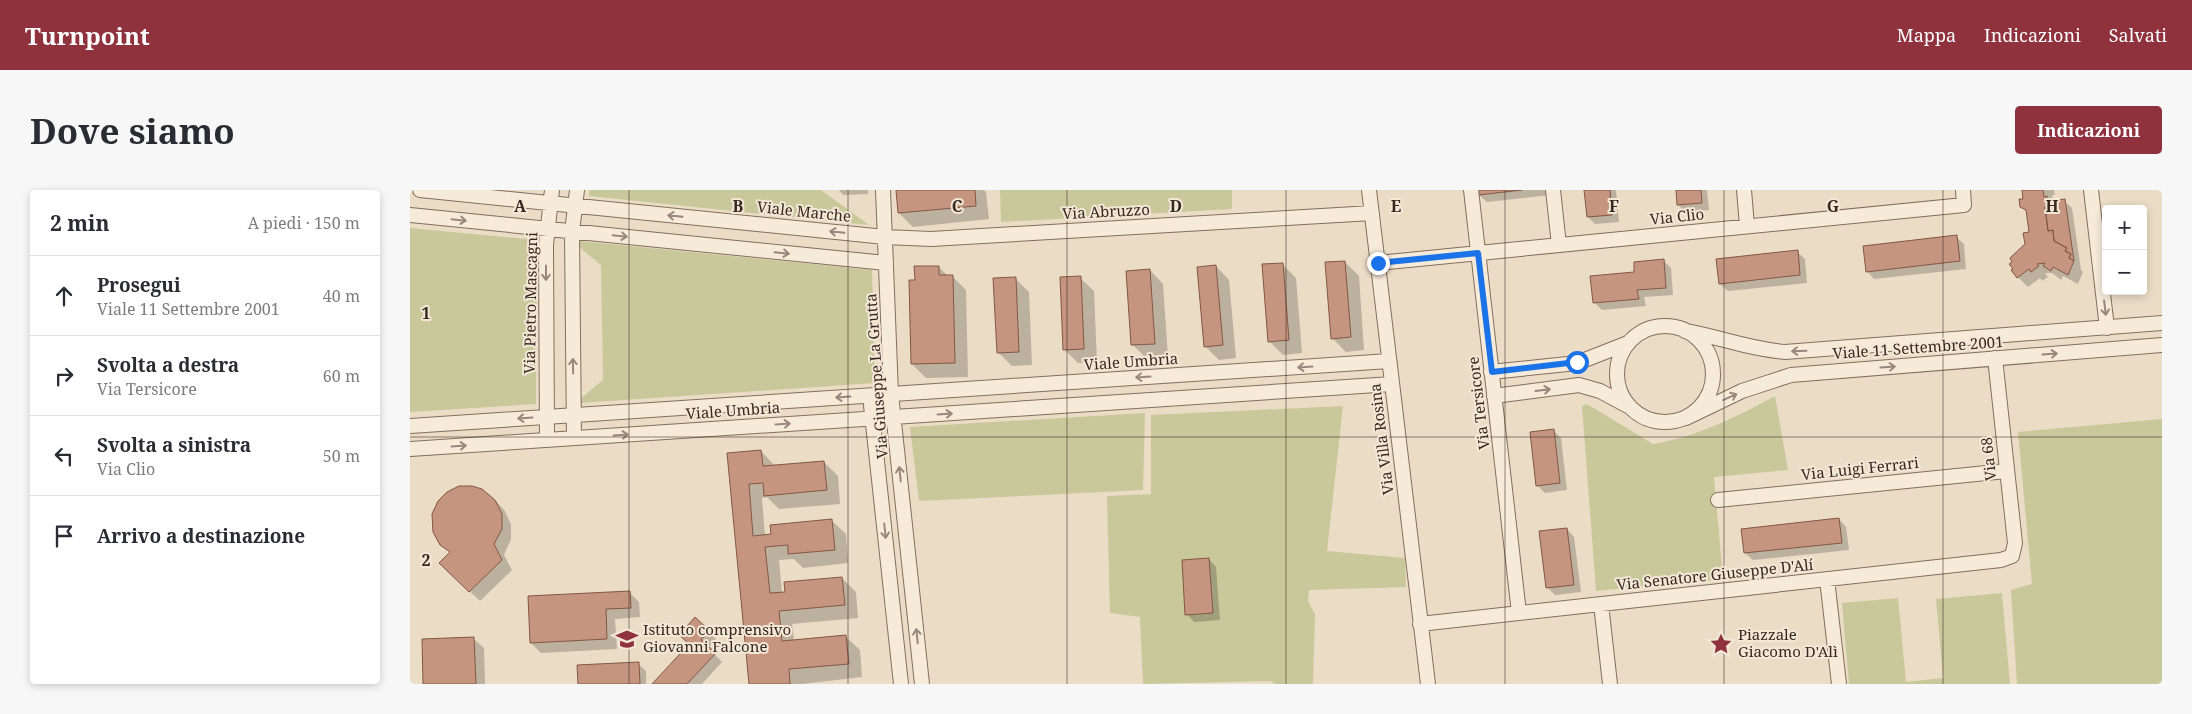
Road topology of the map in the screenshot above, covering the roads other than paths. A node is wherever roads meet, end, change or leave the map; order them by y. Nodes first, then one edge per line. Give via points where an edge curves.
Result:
1 (420, 190) edge
2 (577, 190) edge
3 (883, 190) edge
4 (1369, 190) edge
5 (1471, 190) edge
6 (1553, 190) edge
7 (1744, 190) edge
8 (1963, 190) edge
9 (2091, 190) edge
10 (552, 197) edge
11 (575, 206) junction
12 (1372, 213) junction
13 (410, 215) edge
14 (1747, 226) junction
15 (548, 229) junction
16 (572, 232) junction
17 (885, 243) junction
18 (1559, 245) junction
19 (1478, 253) junction
20 (847, 260) junction
21 (886, 263) junction
22 (1378, 263) junction
23 (2162, 323) edge
24 (2107, 328) junction
25 (1685, 331) junction
26 (1628, 343) junction
27 (2162, 346) edge
28 (1995, 358) junction
29 (1389, 361) junction
30 (1338, 364) junction
31 (1492, 372) junction
32 (1206, 373) junction
33 (1057, 383) junction
34 (1392, 384) junction
35 (1340, 387) junction
36 (891, 394) junction
37 (870, 396) junction
38 (1208, 396) junction
39 (1494, 396) junction
40 (1059, 406) junction
41 (1629, 406) junction
42 (574, 415) junction
43 (547, 417) junction
44 (894, 417) junction
45 (873, 418) junction
46 (1686, 418) junction
47 (410, 426) edge
48 (574, 438) junction
49 (547, 440) junction
50 (410, 449) edge
51 (2006, 471) junction
52 (1718, 500) dead end
53 (2012, 556) joint
54 (909, 560) junction
55 (888, 562) junction
56 (1827, 579) junction
57 (1601, 604) junction
58 (1519, 613) junction
59 (1420, 624) junction
60 (901, 684) edge
61 (922, 684) edge
62 (1428, 684) edge
63 (1610, 684) edge
64 (1839, 684) edge

1 - 10 street, Viale Marche
2 - 11 street
3 - 17 street, Via Giuseppe La Grutta
4 - 12 street, Via Villa Rosina
5 - 19 street, Via Tersicore
6 - 18 street
7 - 14 street
8 - 14 street, Via Clio via 1964,205
9 -> 24 street
10 - 11 street, Viale Marche
10 - 15 street, Via Pietro Mascagni
11 - 16 street
17 -> 11 street, Viale Marche
12 - 17 street, Via Abruzzo
12 - 22 street, Via Villa Rosina
13 -> 15 street
14 - 18 street, Via Clio
15 - 16 street
15 -> 43 street, Via Pietro Mascagni
16 -> 20 street
42 -> 16 street
17 - 20 street via 864,257
17 - 21 street, Via Giuseppe La Grutta
18 - 19 street, Via Clio
19 - 22 street, Via Clio
19 - 31 street, Via Tersicore
20 - 21 street
21 - 36 street, Via Giuseppe La Grutta
22 - 29 street, Via Villa Rosina
23 - 24 street, Viale 11 Settembre 2001
24 -> 25 street, Viale 11 Settembre 2001 via 1785,352 1732,344
25 - 26 street via 1654,327
25 - 46 street via 1698,339 1712,366 1712,382 1707,396
26 - 31 street via 1577,362
26 - 41 street via 1619,358 1616,375 1620,392
28 -> 27 street, Viale 11 Settembre 2001
46 -> 28 street, Viale 11 Settembre 2001 via 1742,392 1791,375
28 - 51 street, Via 68
29 - 30 street, Viale Umbria
29 - 34 street, Via Villa Rosina
30 -> 32 street, Viale Umbria
30 - 35 street
31 - 39 street, Via Tersicore
32 -> 33 street, Viale Umbria
32 - 38 street
33 - 36 street, Viale Umbria
33 - 40 street
34 - 35 street, Viale Umbria
34 - 59 street, Via Villa Rosina
35 - 38 street, Viale Umbria
36 - 37 street, Viale Umbria
36 - 44 street, Via Giuseppe La Grutta
37 -> 42 street, Viale Umbria
37 - 45 street, Via Giuseppe La Grutta
38 - 40 street, Viale Umbria
39 -> 41 street via 1579,385 1600,391
39 - 58 street, Via Tersicore
44 -> 40 street, Viale Umbria
41 - 46 street via 1641,416 1655,421 1671,422
42 - 43 street, Viale Umbria
42 - 48 street
43 -> 47 street, Viale Umbria
43 - 49 street, Via Pietro Mascagni
44 - 45 street, Viale Umbria
54 -> 44 street, Via Giuseppe La Grutta
48 -> 45 street, Viale Umbria
45 -> 55 street, Via Giuseppe La Grutta
48 - 49 street, Viale Umbria
50 -> 49 street, Viale Umbria
51 - 52 street, Via Luigi Ferrari
51 - 53 street, Via 68 via 2015,542
53 - 56 street, Via Senatore Giuseppe D'Alí via 2001,560
54 - 55 street
61 -> 54 street, Via Giuseppe La Grutta
55 - 60 street, Via Giuseppe La Grutta
56 - 57 street, Via Senatore Giuseppe D'Alí
56 - 64 street
57 - 58 street, Via Senatore Giuseppe D'Alí
57 - 63 street
58 - 59 street, Via Senatore Giuseppe D'Alí
59 - 62 street, Via Villa Rosina

